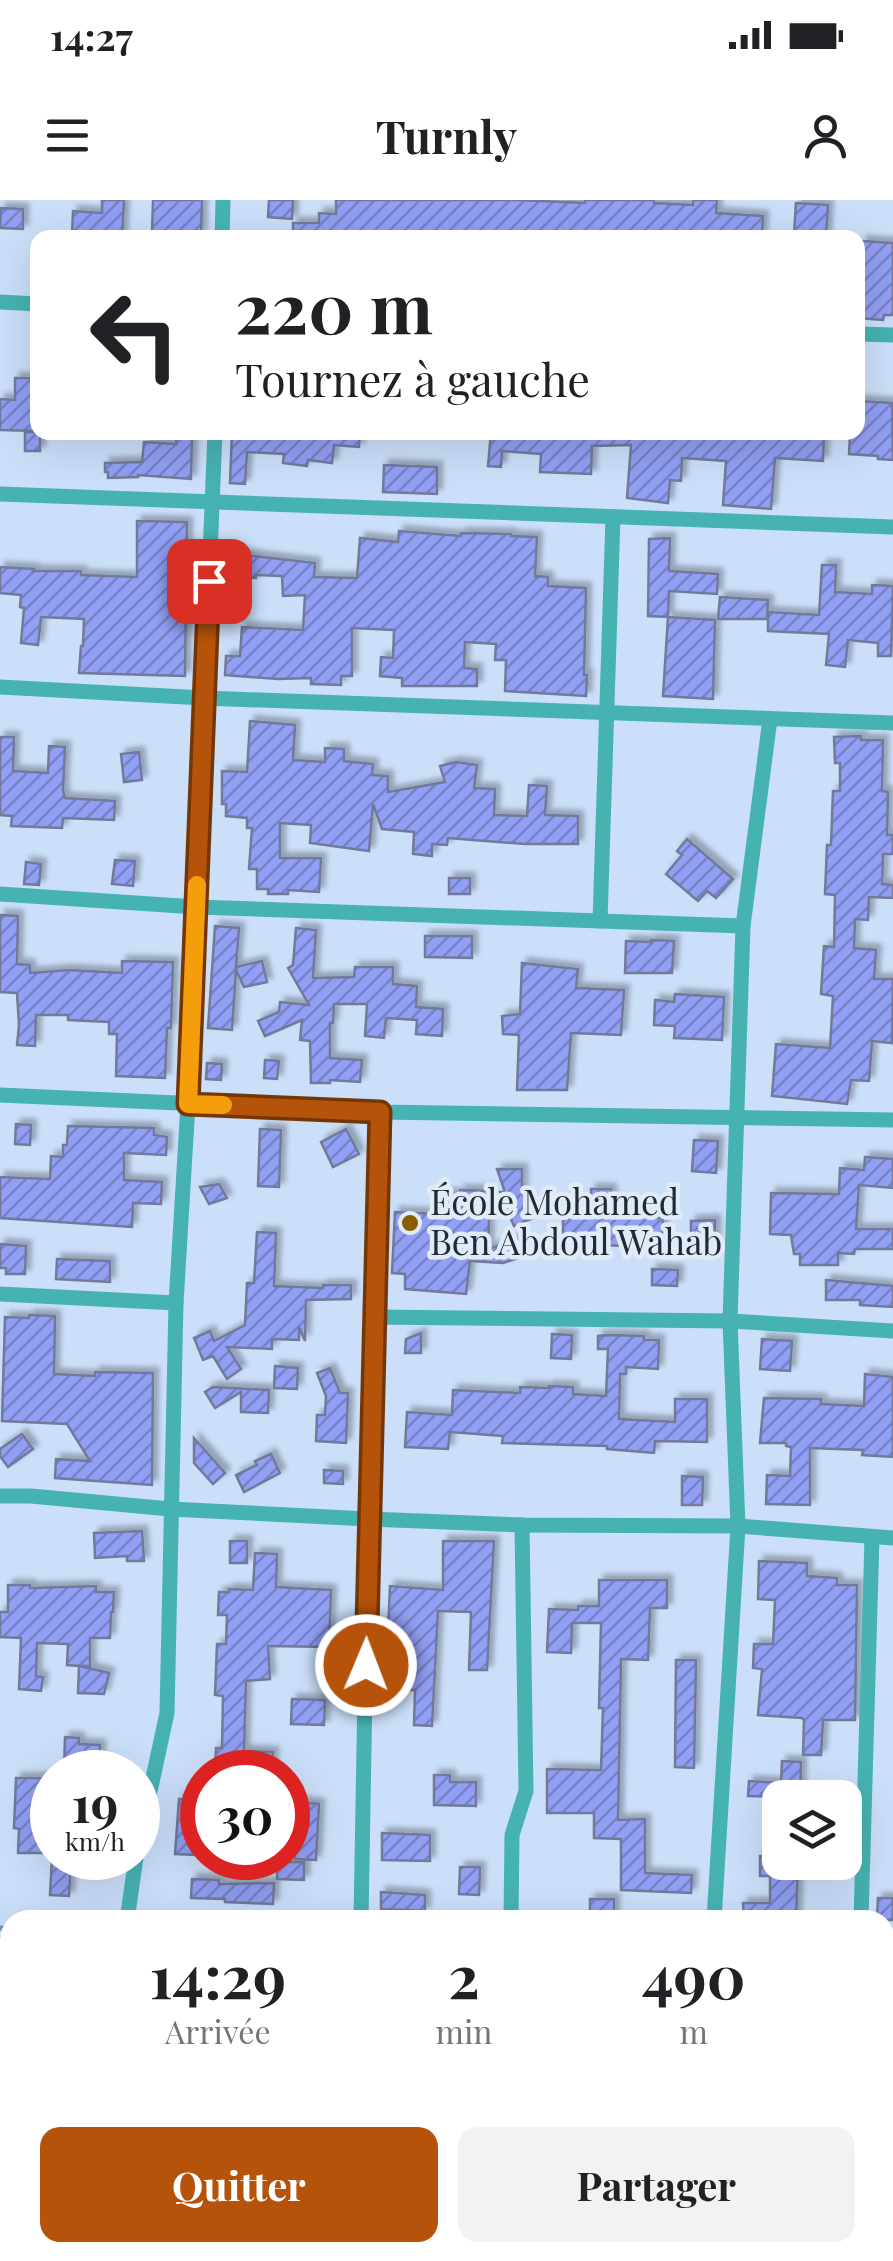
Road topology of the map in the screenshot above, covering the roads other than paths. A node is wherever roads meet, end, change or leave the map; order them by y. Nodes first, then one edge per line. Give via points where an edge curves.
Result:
1 (223, 200) edge
2 (222, 230) edge
3 (0, 302) edge
4 (30, 304) edge
5 (865, 334) edge
6 (893, 335) edge
7 (215, 440) edge
8 (0, 494) edge
9 (212, 503) junction
10 (612, 518) junction
11 (893, 527) edge
12 (0, 687) edge
13 (204, 698) junction
14 (607, 712) junction
15 (770, 719) junction
16 (893, 723) edge
17 (0, 894) edge
18 (196, 907) junction
19 (600, 921) junction
20 (743, 926) junction
21 (0, 1096) edge
22 (188, 1104) junction
23 (380, 1112) junction
24 (735, 1119) junction
25 (893, 1120) edge
26 (0, 1294) edge
27 (176, 1303) junction
28 (374, 1317) junction
29 (730, 1322) junction
30 (893, 1331) edge
31 (0, 1496) edge
32 (170, 1508) junction
33 (368, 1519) junction
34 (522, 1524) junction
35 (738, 1526) junction
36 (872, 1538) junction
37 (893, 1538) edge
38 (159, 1750) edge
39 (132, 1880) edge
40 (128, 1910) edge
41 (361, 1910) edge
42 (511, 1910) edge
43 (715, 1910) edge
44 (861, 1910) edge

1 - 2 street
3 - 4 street
5 - 6 street
7 - 9 street
8 - 9 street
9 - 10 street
9 - 13 street
10 - 11 street
10 - 14 street
12 - 13 street
13 - 14 street
13 - 18 street
14 - 15 street
14 - 19 street
15 - 16 street
15 - 20 street
17 - 18 street
18 - 19 street
18 - 22 street
19 - 20 street
20 - 24 street
21 - 22 street
22 - 23 street
22 - 27 street
23 - 24 street
23 - 28 street
24 - 25 street
24 - 29 street
26 - 27 street
27 - 32 street
28 - 29 street
28 - 33 street
29 - 30 street
29 - 35 street
31 - 32 street
32 - 33 street
32 - 38 street via 167,1713
33 - 34 street
33 - 41 street
34 - 35 street
34 - 42 street via 526,1790 512,1834
35 - 36 street
35 - 43 street
36 - 37 street
36 - 44 street
39 - 40 street

